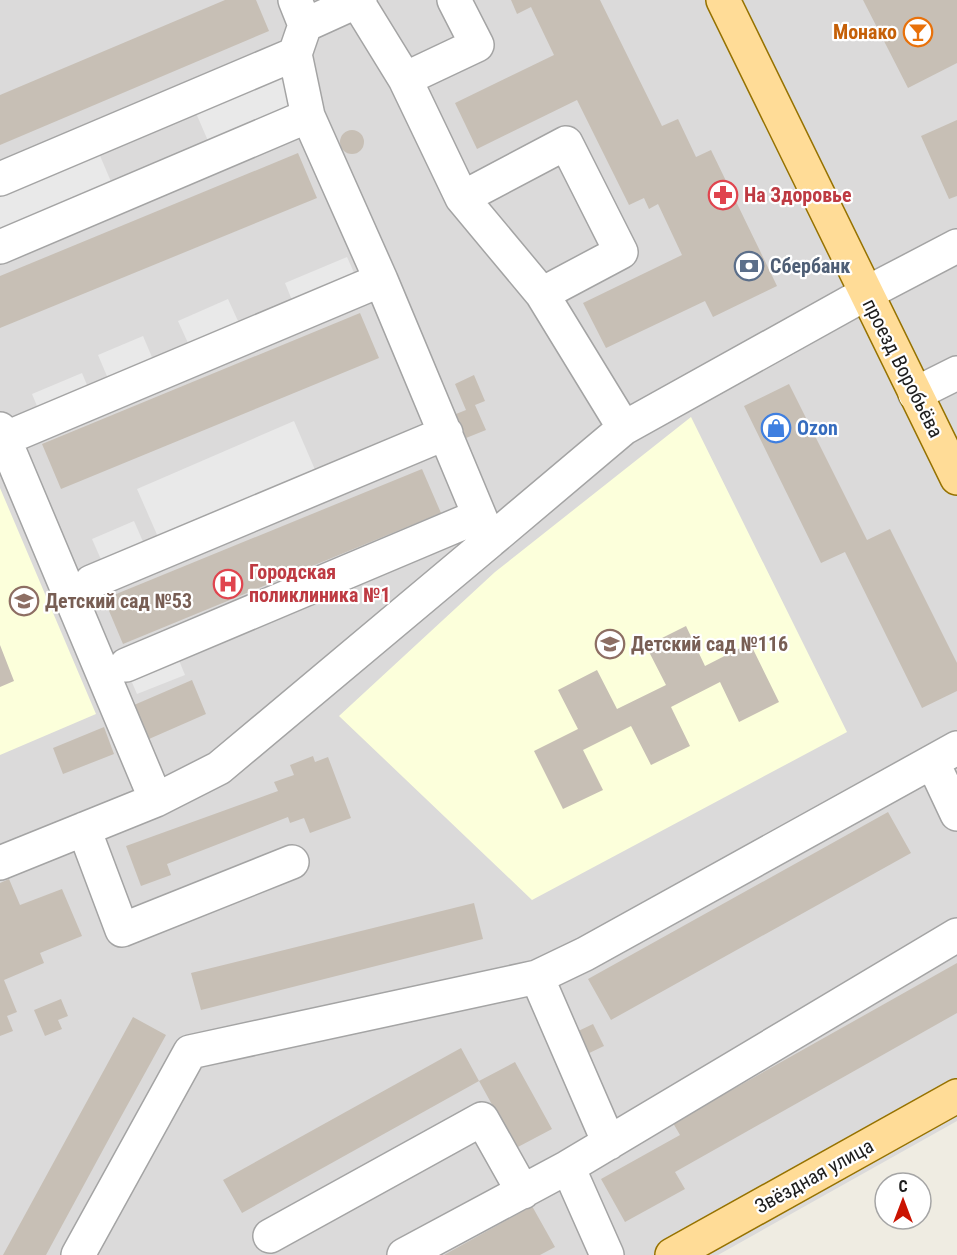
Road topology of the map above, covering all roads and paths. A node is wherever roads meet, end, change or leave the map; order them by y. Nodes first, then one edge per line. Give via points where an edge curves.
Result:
1 (454, 0) edge
2 (723, 0) edge
3 (358, 1) edge
4 (298, 26) edge
5 (405, 79) junction
6 (308, 116) junction
7 (0, 179) edge
8 (462, 198) junction
9 (957, 246) edge
10 (0, 247) edge
11 (381, 280) junction
12 (542, 294) junction
13 (865, 294) junction
14 (957, 373) edge
15 (915, 394) junction
16 (624, 428) junction
17 (446, 432) junction
18 (2, 434) edge
19 (957, 478) edge
20 (485, 528) junction
21 (91, 582) dead end
22 (126, 665) dead end
23 (945, 755) edge
24 (156, 800) junction
25 (957, 813) edge
26 (84, 829) junction
27 (292, 862) dead end
28 (0, 863) edge
29 (957, 934) edge
30 (537, 977) junction
31 (957, 1096) edge
32 (609, 1143) junction
33 (568, 1167) junction
34 (523, 1192) junction
35 (270, 1236) dead end
36 (78, 1255) edge
37 (404, 1255) edge
38 (607, 1255) edge
39 (672, 1255) edge

1 - 5 street via 477,45
2 - 13 main road, проезд Воробьёва
3 - 4 street
3 - 5 street
4 - 6 street
4 - 7 street
5 - 8 street
6 - 10 street
6 - 11 street
8 - 12 street
8 - 12 street via 566,143 621,252
9 - 13 street
11 - 17 street
11 - 18 street
12 - 16 street
13 - 15 main road, проезд Воробьёва
13 - 16 street
14 - 15 street
15 - 19 main road, проезд Воробьёва
16 - 20 street
17 - 20 street
17 - 21 street
18 - 24 street
20 - 22 street
20 - 24 street via 219,768
23 - 25 street
23 - 30 street
24 - 26 street
26 - 27 street via 122,930
26 - 28 street
29 - 32 street
30 - 32 street
30 - 36 street via 190,1052
31 - 39 main road, Звёздная улица
32 - 33 street
33 - 34 street
33 - 38 street
34 - 35 street via 482,1119
34 - 37 street

